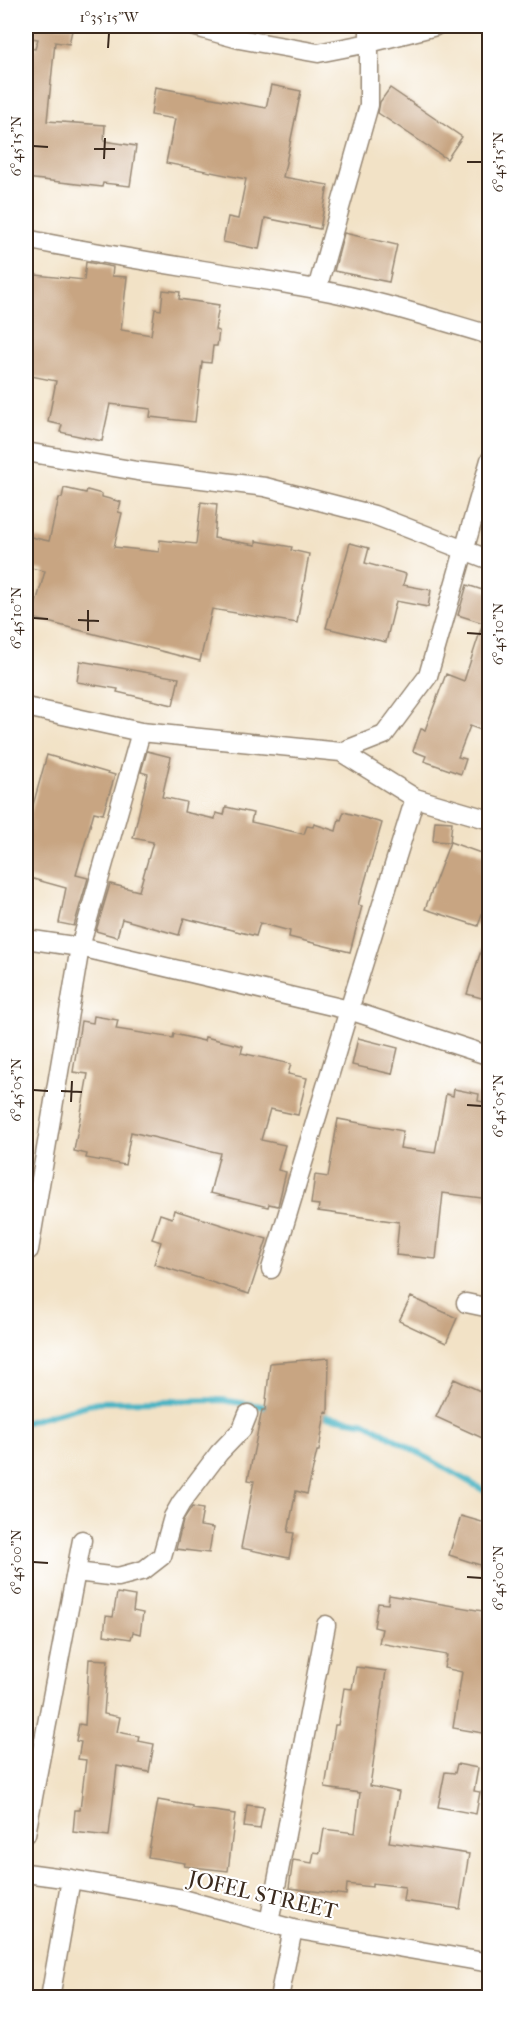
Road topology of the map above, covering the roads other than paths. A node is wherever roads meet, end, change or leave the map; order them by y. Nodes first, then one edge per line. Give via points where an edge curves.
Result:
1 (192, 26) edge
2 (436, 26) edge
3 (369, 34) edge
4 (26, 239) edge
5 (317, 290) junction
6 (489, 337) edge
7 (26, 452) edge
8 (489, 460) edge
9 (464, 551) junction
10 (489, 560) edge
11 (26, 707) edge
12 (141, 732) junction
13 (341, 752) junction
14 (415, 798) junction
15 (489, 820) edge
16 (26, 939) edge
17 (80, 947) junction
18 (349, 1010) junction
19 (489, 1056) edge
20 (29, 1250) dead end
21 (271, 1269) dead end
22 (466, 1303) dead end
23 (489, 1308) edge
24 (249, 1414) dead end
25 (82, 1540) dead end
26 (76, 1572) junction
27 (326, 1625) dead end
28 (26, 1834) edge
29 (26, 1873) edge
30 (71, 1879) junction
31 (269, 1923) junction
32 (293, 1929) junction
33 (489, 1963) edge
34 (50, 1998) edge
35 (279, 1998) edge

1 - 3 street via 318,53
2 - 3 street
3 - 5 street via 369,105
4 - 5 street via 94,254
5 - 6 street via 421,315
7 - 9 street via 265,487 374,515
8 - 9 street
9 - 10 street
9 - 13 street via 428,676 384,735
11 - 12 street
12 - 13 street
12 - 17 street
13 - 14 street
14 - 15 street
14 - 18 street
16 - 17 street
17 - 18 street
17 - 20 street
18 - 19 street
18 - 21 street
22 - 23 street
24 - 26 street via 242,1429 181,1503 162,1556 144,1570 118,1577
25 - 26 street
26 - 28 street
27 - 31 street
29 - 30 street, JOFEL STREET
30 - 31 street, JOFEL STREET via 178,1899
30 - 34 street
31 - 32 street, JOFEL STREET
32 - 33 street, JOFEL STREET
32 - 35 street

